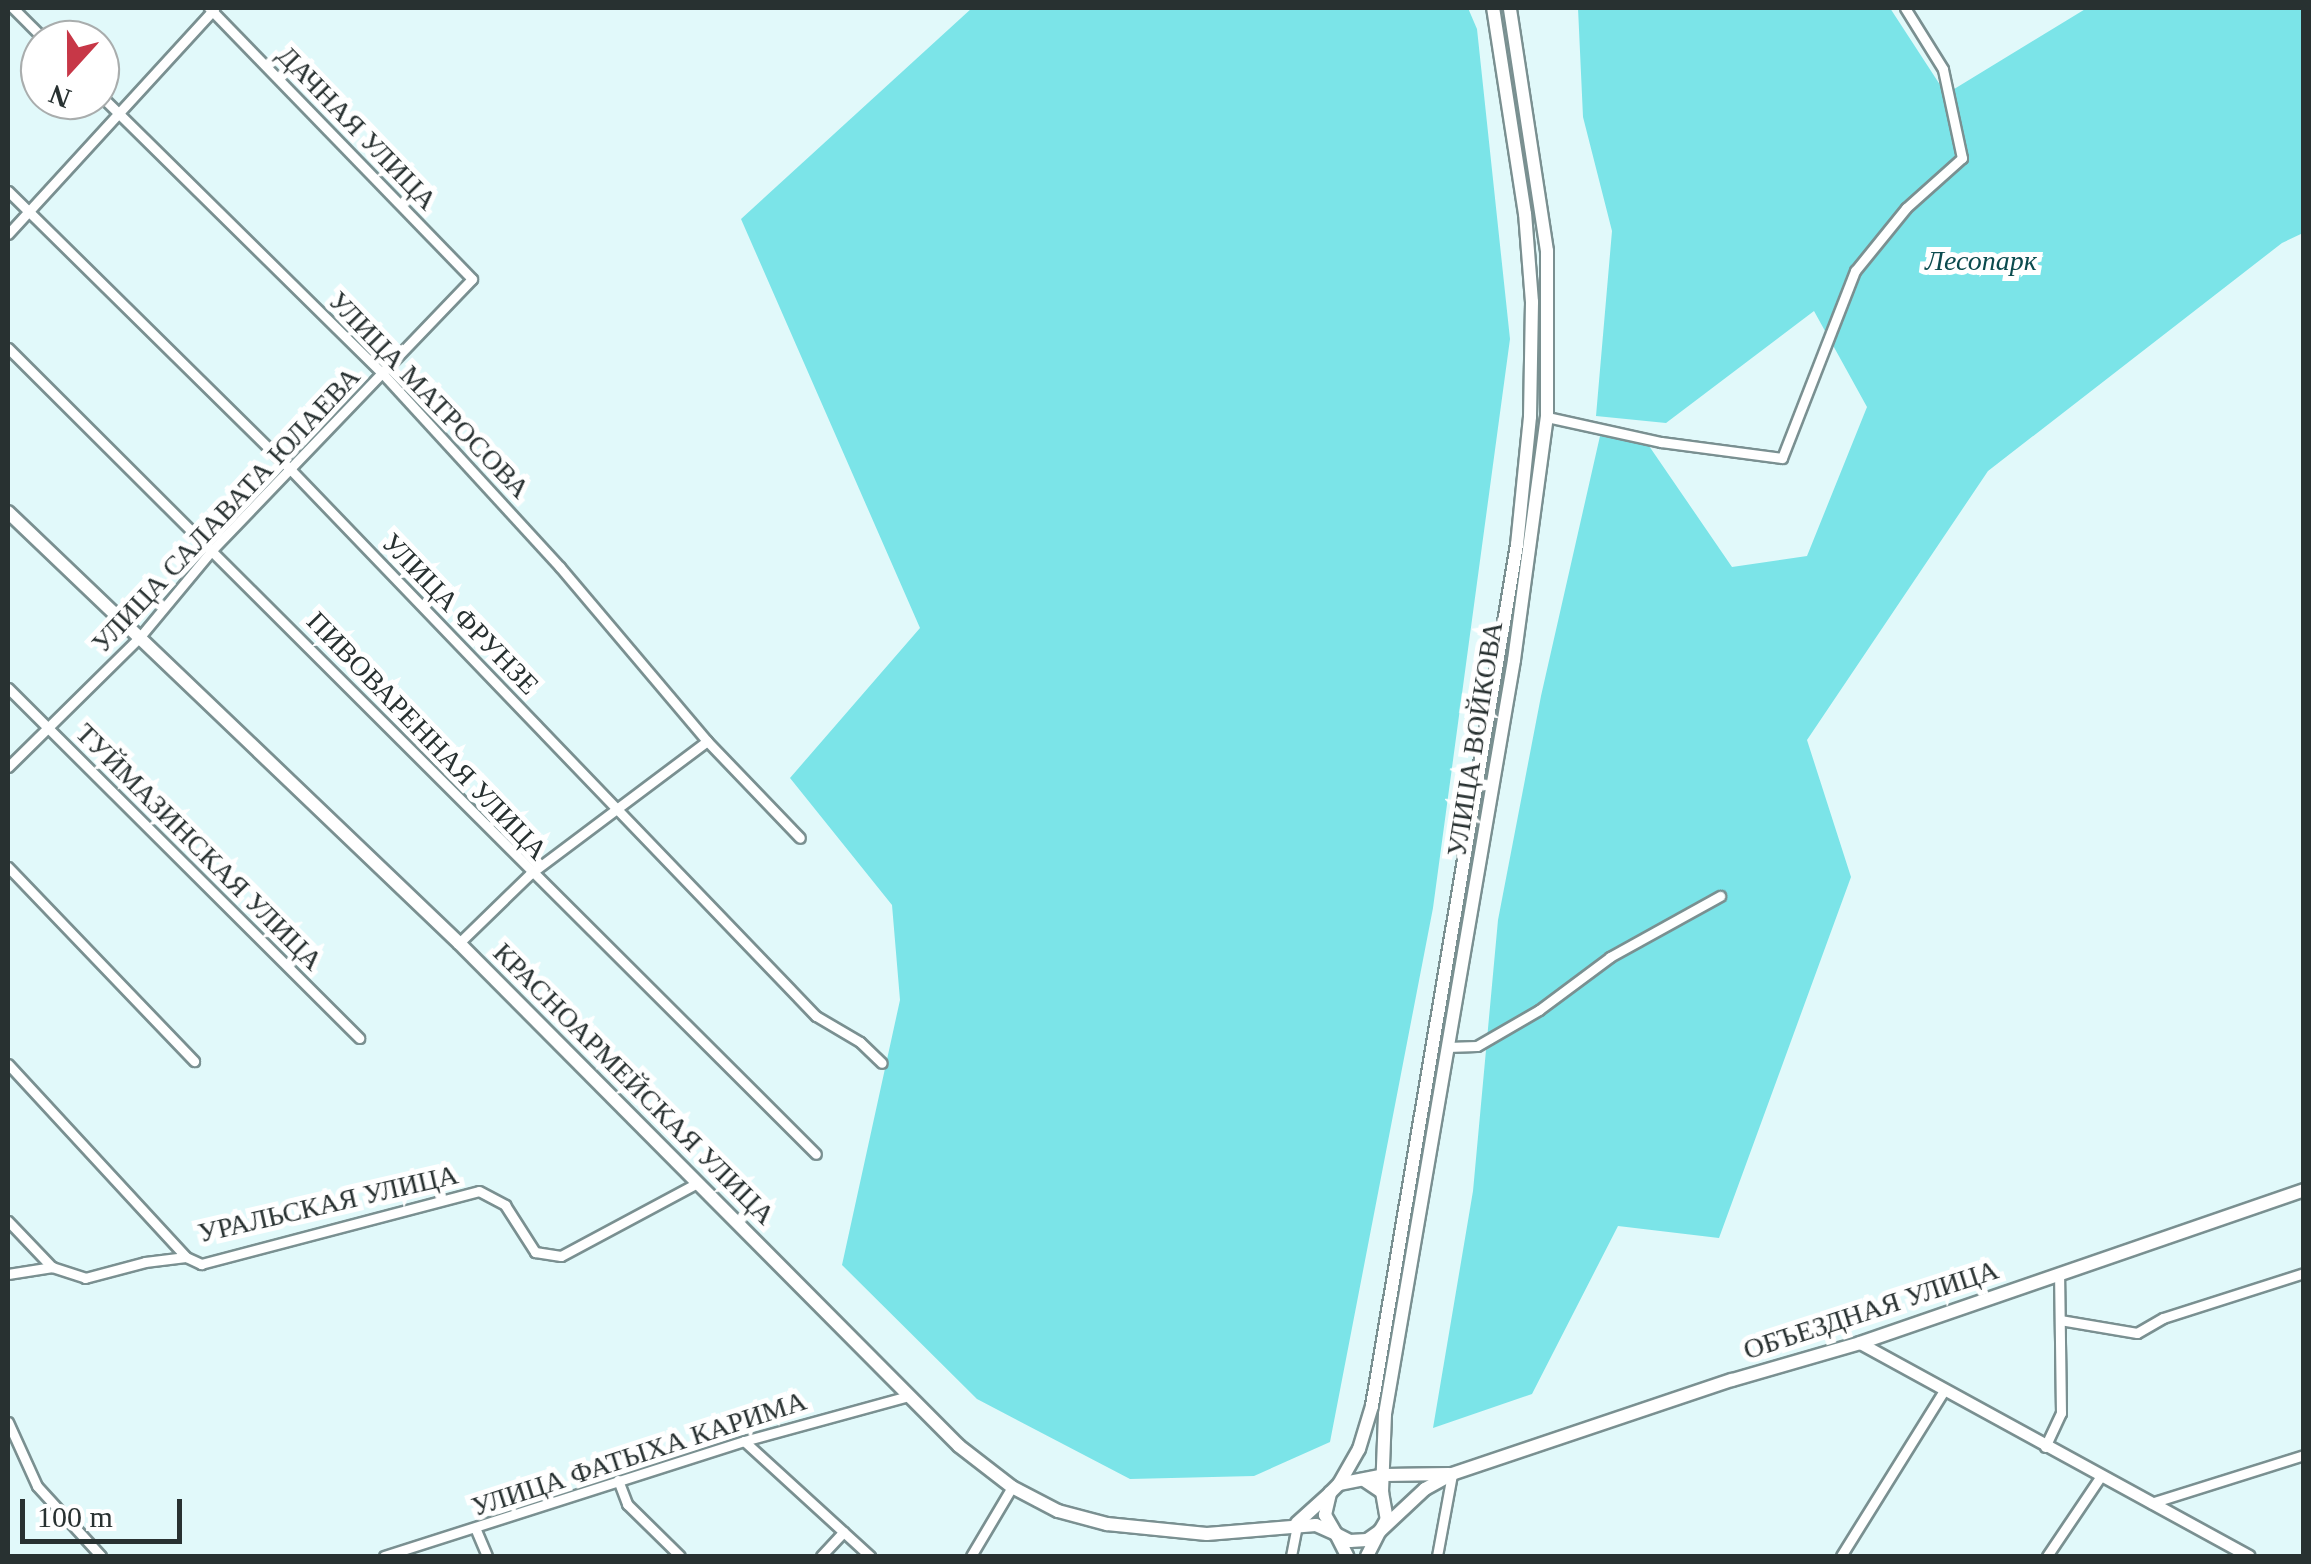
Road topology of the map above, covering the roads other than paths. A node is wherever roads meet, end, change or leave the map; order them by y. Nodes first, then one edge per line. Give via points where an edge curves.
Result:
1 (1493, 8) edge
2 (1510, 8) edge
3 (1905, 8) edge
4 (213, 9) edge
5 (120, 109) edge
6 (120, 115) edge
7 (110, 120) edge
8 (8, 191) edge
9 (29, 212) junction
10 (8, 234) edge
11 (472, 279) joint
12 (8, 348) edge
13 (384, 375) junction
14 (1547, 418) junction
15 (292, 471) junction
16 (8, 512) edge
17 (213, 549) junction
18 (139, 638) junction
19 (8, 688) edge
20 (47, 727) junction
21 (707, 741) junction
22 (8, 767) edge
23 (618, 811) junction
24 (800, 838) dead end
25 (8, 868) edge
26 (530, 874) junction
27 (1720, 896) dead end
28 (459, 943) junction
29 (359, 1038) dead end
30 (1447, 1047) junction
31 (194, 1061) dead end
32 (882, 1063) dead end
33 (8, 1064) edge
34 (816, 1154) dead end
35 (695, 1184) junction
36 (2304, 1190) edge
37 (8, 1221) edge
38 (186, 1258) junction
39 (52, 1267) junction
40 (2304, 1273) edge
41 (8, 1274) edge
42 (2059, 1274) junction
43 (2060, 1320) junction
44 (1860, 1343) junction
45 (1943, 1392) junction
46 (909, 1396) junction
47 (8, 1422) edge
48 (744, 1440) junction
49 (2045, 1447) junction
50 (2304, 1455) edge
51 (1452, 1474) junction
52 (1385, 1475) junction
53 (2100, 1476) junction
54 (618, 1480) junction
55 (1364, 1480) junction
56 (1012, 1487) junction
57 (1335, 1488) junction
58 (1382, 1492) junction
59 (2150, 1503) junction
60 (1297, 1523) junction
61 (476, 1530) junction
62 (1380, 1531) junction
63 (842, 1532) junction
64 (1336, 1534) junction
65 (2244, 1555) edge
66 (101, 1556) edge
67 (384, 1556) edge
68 (488, 1556) edge
69 (680, 1556) edge
70 (821, 1556) edge
71 (870, 1556) edge
72 (970, 1556) edge
73 (1291, 1556) edge
74 (1348, 1556) edge
75 (1368, 1556) edge
76 (1437, 1556) edge
77 (1841, 1556) edge
78 (2047, 1556) edge

1 - 57 main road, УЛИЦА ВОЙКОВА via 1526,214 1532,302 1530,417 1517,545 1376,1386 1359,1449
2 - 14 main road, УЛИЦА ВОЙКОВА via 1547,251
3 - 14 street via 1943,69 1962,158 1906,208 1855,271 1782,458
4 - 5 street
4 - 11 street, ДАЧНАЯ УЛИЦА
6 - 13 street, УЛИЦА МАТРОСОВА
7 - 9 street
8 - 9 street, УЛИЦА ФРУНЗЕ
9 - 10 street
9 - 15 street, УЛИЦА ФРУНЗЕ
11 - 13 street, УЛИЦА САЛАВАТА ЮЛАЕВА
12 - 17 street, ПИВОВАРЕННАЯ УЛИЦА
13 - 15 street, УЛИЦА САЛАВАТА ЮЛАЕВА
13 - 21 street, УЛИЦА МАТРОСОВА
14 - 30 main road, УЛИЦА ВОЙКОВА via 1514,660
15 - 17 street, УЛИЦА САЛАВАТА ЮЛАЕВА
15 - 23 street, УЛИЦА ФРУНЗЕ
16 - 18 main road, КРАСНОАРМЕЙСКАЯ УЛИЦА
17 - 18 street, УЛИЦА САЛАВАТА ЮЛАЕВА
17 - 26 street, ПИВОВАРЕННАЯ УЛИЦА
18 - 20 street, УЛИЦА САЛАВАТА ЮЛАЕВА
18 - 28 main road, КРАСНОАРМЕЙСКАЯ УЛИЦА
19 - 20 street, ТУЙМАЗИНСКАЯ УЛИЦА
20 - 22 street, УЛИЦА САЛАВАТА ЮЛАЕВА
20 - 29 street, ТУЙМАЗИНСКАЯ УЛИЦА
21 - 23 street
21 - 24 street, УЛИЦА МАТРОСОВА
23 - 26 street
23 - 32 street, УЛИЦА ФРУНЗЕ via 816,1016
25 - 31 street
26 - 28 street
26 - 34 street, ПИВОВАРЕННАЯ УЛИЦА
27 - 30 street via 1610,957 1477,1046
28 - 35 main road, КРАСНОАРМЕЙСКАЯ УЛИЦА
30 - 52 main road, УЛИЦА ВОЙКОВА via 1385,1414
33 - 38 street
35 - 38 street, УРАЛЬСКАЯ УЛИЦА via 561,1256 535,1252 505,1205 479,1191 201,1264
35 - 46 main road, КРАСНОАРМЕЙСКАЯ УЛИЦА
36 - 42 main road, ОБЪЕЗДНАЯ УЛИЦА
37 - 39 street
38 - 39 street, УРАЛЬСКАЯ УЛИЦА via 84,1278
39 - 41 street, УРАЛЬСКАЯ УЛИЦА
40 - 43 street via 2163,1318 2137,1334
42 - 43 street
42 - 44 main road, ОБЪЕЗДНАЯ УЛИЦА
43 - 49 street via 2061,1413
44 - 45 street
44 - 51 main road, ОБЪЕЗДНАЯ УЛИЦА
45 - 49 street
45 - 77 street
46 - 48 street, УЛИЦА ФАТЫХА КАРИМА
46 - 56 main road, КРАСНОАРМЕЙСКАЯ УЛИЦА
47 - 66 street via 37,1486
48 - 54 street, УЛИЦА ФАТЫХА КАРИМА
48 - 63 street
49 - 53 street
50 - 59 street
51 - 52 main road
51 - 62 main road
51 - 76 street
52 - 55 main road
52 - 58 main road, УЛИЦА ВОЙКОВА
53 - 59 street
53 - 78 street
54 - 61 street, УЛИЦА ФАТЫХА КАРИМА
54 - 69 street via 627,1504
55 - 57 main road
55 - 58 main road
56 - 60 main road, КРАСНОАРМЕЙСКАЯ УЛИЦА via 1058,1511 1107,1524 1206,1534
56 - 72 street
57 - 60 main road, УЛИЦА ВОЙКОВА
57 - 64 main road via 1325,1514
58 - 62 main road via 1388,1505
59 - 65 street
60 - 64 main road
60 - 73 street
61 - 67 street, УЛИЦА ФАТЫХА КАРИМА
61 - 68 street
62 - 64 main road via 1367,1540
62 - 75 main road
63 - 70 street
63 - 71 street
64 - 74 main road

